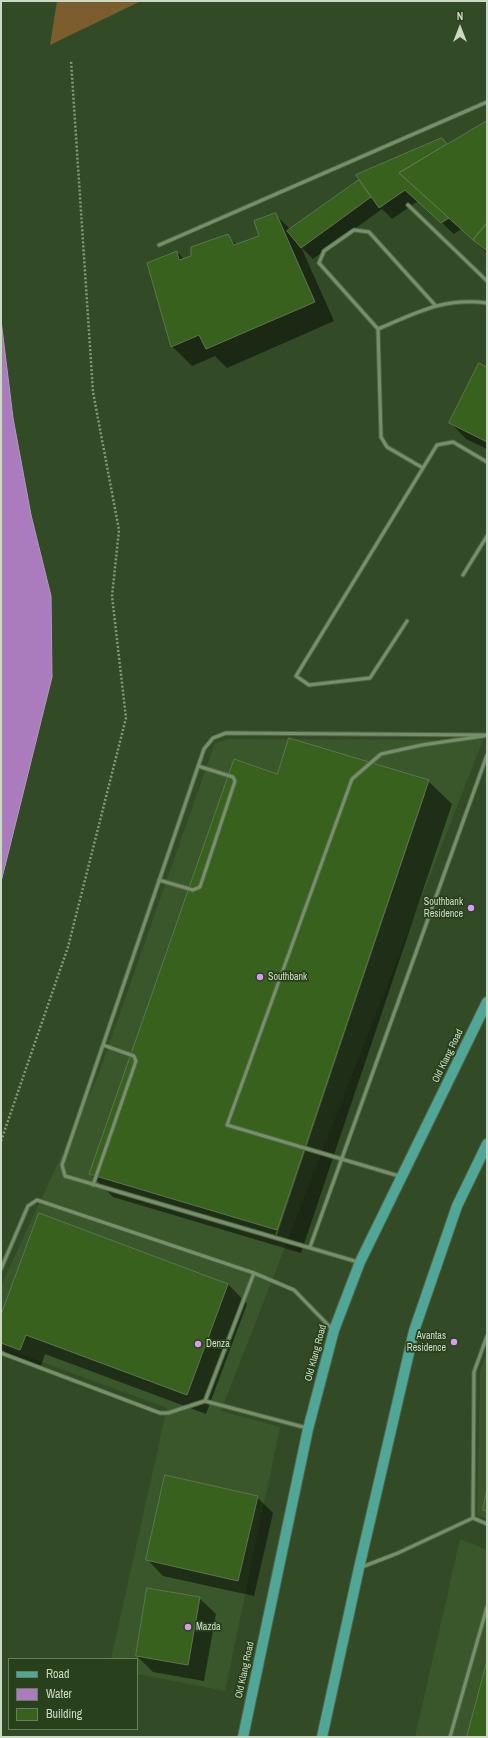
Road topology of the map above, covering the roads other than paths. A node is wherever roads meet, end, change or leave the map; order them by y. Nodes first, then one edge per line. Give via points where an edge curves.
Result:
1 (487, 102) edge
2 (408, 205) dead end
3 (159, 245) dead end
4 (487, 281) edge
5 (487, 303) edge
6 (435, 305) junction
7 (378, 329) junction
8 (487, 462) edge
9 (423, 468) junction
10 (487, 536) edge
11 (463, 575) dead end
12 (407, 621) dead end
13 (487, 735) edge
14 (487, 755) edge
15 (198, 766) junction
16 (159, 880) junction
17 (487, 1002) edge
18 (103, 1045) junction
19 (487, 1144) edge
20 (342, 1158) junction
21 (403, 1177) junction
22 (93, 1185) junction
23 (310, 1248) junction
24 (360, 1262) junction
25 (1, 1269) edge
26 (254, 1273) junction
27 (334, 1330) junction
28 (487, 1336) edge
29 (1, 1353) edge
30 (205, 1401) junction
31 (308, 1429) junction
32 (473, 1518) junction
33 (487, 1524) edge
34 (359, 1568) junction
35 (487, 1607) edge
36 (243, 1737) edge
37 (322, 1737) edge
38 (450, 1737) edge

1 - 3 lane
2 - 4 lane
5 - 6 lane via 470,300
6 - 7 lane
6 - 7 lane via 369,232 354,230 324,251 319,262
7 - 9 lane via 381,437 387,447
8 - 9 lane via 453,442 437,445
9 - 12 lane via 296,676 309,685 370,678
10 - 11 lane
13 - 15 lane via 226,733 213,738 204,749
13 - 20 lane via 381,754 352,779 227,1125
14 - 20 lane
15 - 16 lane
15 - 16 lane via 233,777 235,781 200,887 193,890
16 - 18 lane
17 - 21 main road, Old Klang Road
18 - 22 lane via 62,1165 65,1176
18 - 22 lane via 134,1056 136,1060
19 - 34 main road via 457,1206 414,1331
20 - 21 lane
20 - 23 lane
21 - 24 main road, Old Klang Road
22 - 23 lane
23 - 24 lane
24 - 27 main road, Old Klang Road
25 - 26 lane via 28,1206 37,1200
26 - 27 lane via 294,1290
26 - 30 lane
27 - 31 main road, Old Klang Road
28 - 32 lane via 474,1372
29 - 30 lane via 160,1413 168,1414
30 - 31 lane
31 - 36 main road, Old Klang Road
32 - 33 lane
32 - 34 lane
34 - 37 main road
35 - 38 lane

